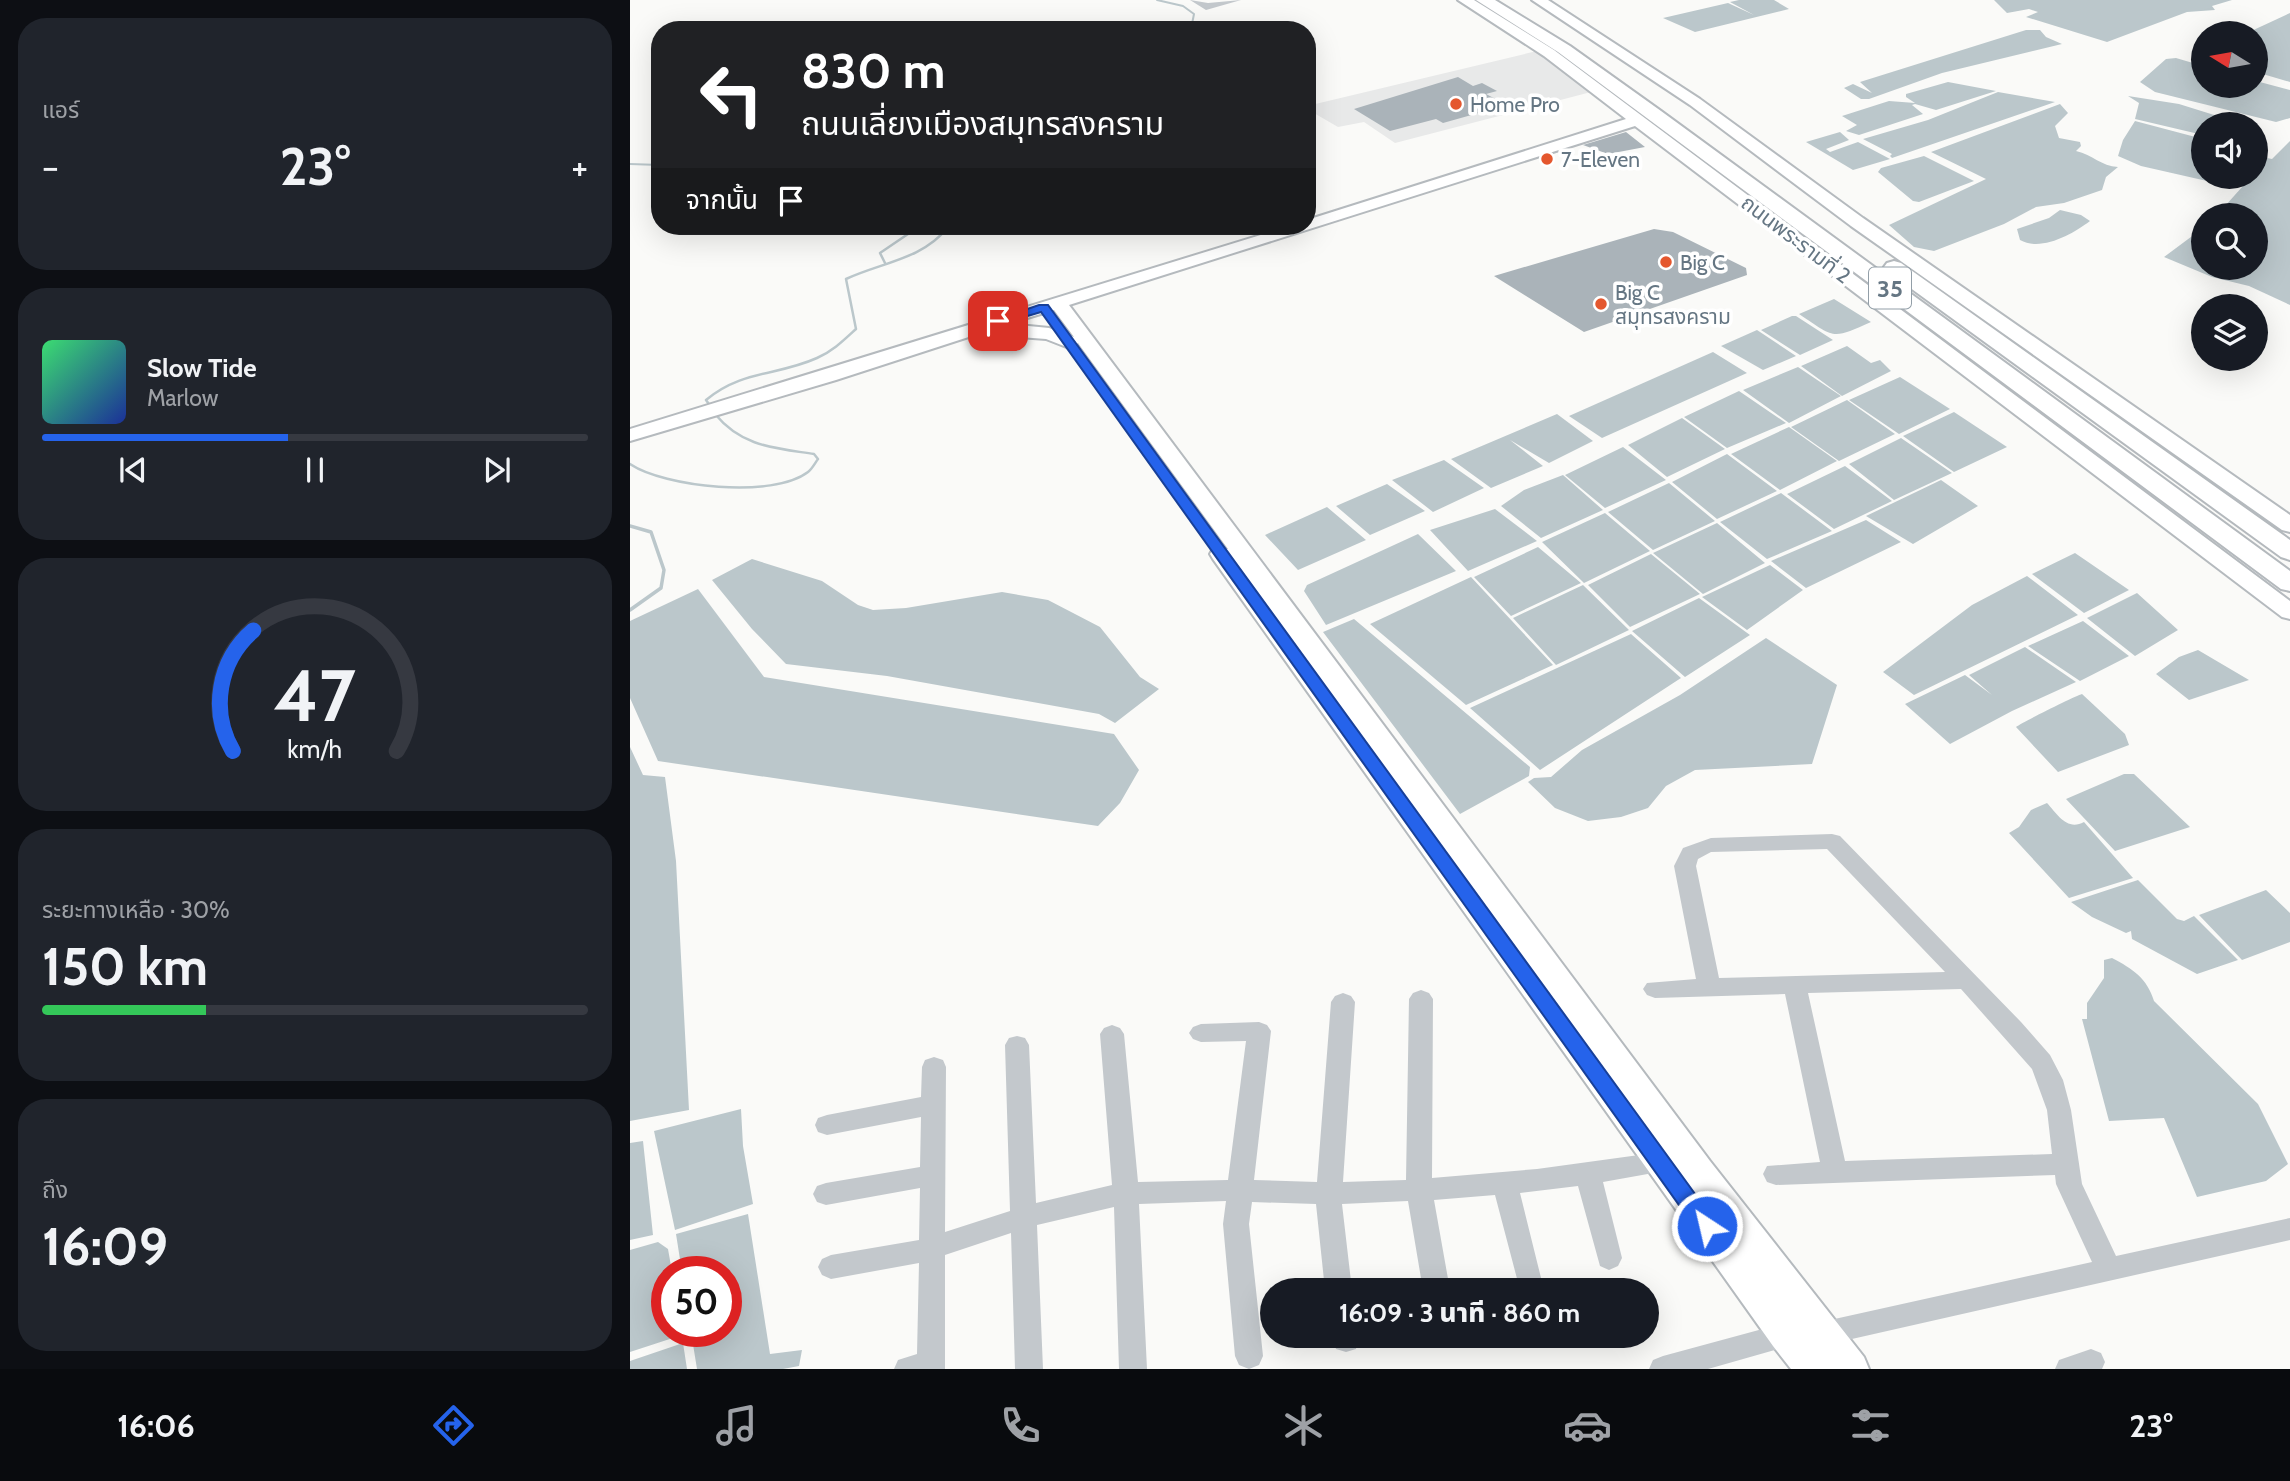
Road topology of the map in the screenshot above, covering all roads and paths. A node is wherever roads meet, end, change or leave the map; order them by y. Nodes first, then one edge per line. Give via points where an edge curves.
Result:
1 (1195, 0) edge
2 (1236, 0) edge
3 (1465, 0) edge
4 (1484, 0) edge
5 (1510, 0) edge
6 (1539, 0) edge
7 (1637, 120) junction
8 (1316, 223) edge
9 (1278, 235) edge
10 (1117, 285) junction
11 (1051, 305) junction
12 (976, 328) junction
13 (1082, 348) junction
14 (690, 413) junction
15 (630, 426) edge
16 (630, 435) edge
17 (2290, 526) edge
18 (2290, 552) edge
19 (2290, 583) edge
20 (2290, 612) edge
21 (1966, 980) junction
22 (1794, 984) junction
23 (1709, 986) junction
24 (1655, 989) dead end
25 (1421, 999) dead end
26 (1343, 1002) dead end
27 (1201, 1033) dead end
28 (1112, 1034) dead end
29 (1017, 1045) dead end
30 (934, 1068) dead end
31 (934, 1105) junction
32 (827, 1125) dead end
33 (2066, 1164) junction
34 (1679, 1172) junction
35 (1835, 1172) junction
36 (1776, 1174) dead end
37 (933, 1175) junction
38 (1588, 1175) junction
39 (1504, 1182) junction
40 (1419, 1190) junction
41 (1238, 1191) junction
42 (1329, 1193) junction
43 (826, 1194) dead end
44 (1126, 1194) junction
45 (1025, 1216) junction
46 (2290, 1229) edge
47 (932, 1247) junction
48 (1609, 1258) dead end
49 (831, 1267) dead end
50 (2110, 1270) junction
51 (1337, 1278) edge
52 (1435, 1278) edge
53 (1530, 1278) edge
54 (1821, 1334) junction
55 (1785, 1335) junction
56 (1250, 1356) dead end
57 (923, 1367) edge
58 (1029, 1369) edge
59 (1133, 1369) edge
60 (1663, 1369) edge
61 (1813, 1369) edge
62 (1851, 1369) edge

1 - 2 street via 1206,7
3 - 7 main road, ถนนพระรามที่ 2 / 35 via 1549,53
4 - 19 highway, ถนนพระรามที่ 2 / 35 via 1645,107
5 - 18 highway, ถนนพระรามที่ 2 / 35 via 1665,102
6 - 17 main road, ถนนพระรามที่ 2 / 35 via 1695,102 1857,222
7 - 8 main road
7 - 20 main road, ถนนพระรามที่ 2 / 35
9 - 10 main road
10 - 11 main road
10 - 13 main road via 1085,316
11 - 12 main road
11 - 13 main road
12 - 13 main road via 1036,332
12 - 14 main road via 829,376
13 - 34 main road
13 - 34 main road
14 - 15 main road
14 - 16 main road
21 - 22 street
21 - 23 street via 1832,841 1711,845 1689,855 1685,866
21 - 33 street via 2042,1062 2059,1110
22 - 23 street
22 - 35 street
23 - 24 street
25 - 40 street
26 - 42 street
27 - 41 street via 1259,1031
28 - 44 street
29 - 45 street
30 - 31 street
31 - 32 street
31 - 37 street
33 - 35 street
33 - 50 street via 2078,1207
34 - 38 street
34 - 54 main road
34 - 55 main road
35 - 36 street
37 - 43 street
37 - 47 street
38 - 39 street
38 - 48 street
39 - 40 street
39 - 53 street
40 - 42 street
40 - 52 street
41 - 42 street
41 - 44 street
41 - 56 street via 1236,1224
42 - 51 street
44 - 45 street
44 - 59 street
45 - 47 street
45 - 58 street
46 - 50 street
47 - 49 street
47 - 57 street
50 - 54 street
54 - 62 main road
55 - 60 street
55 - 61 main road

